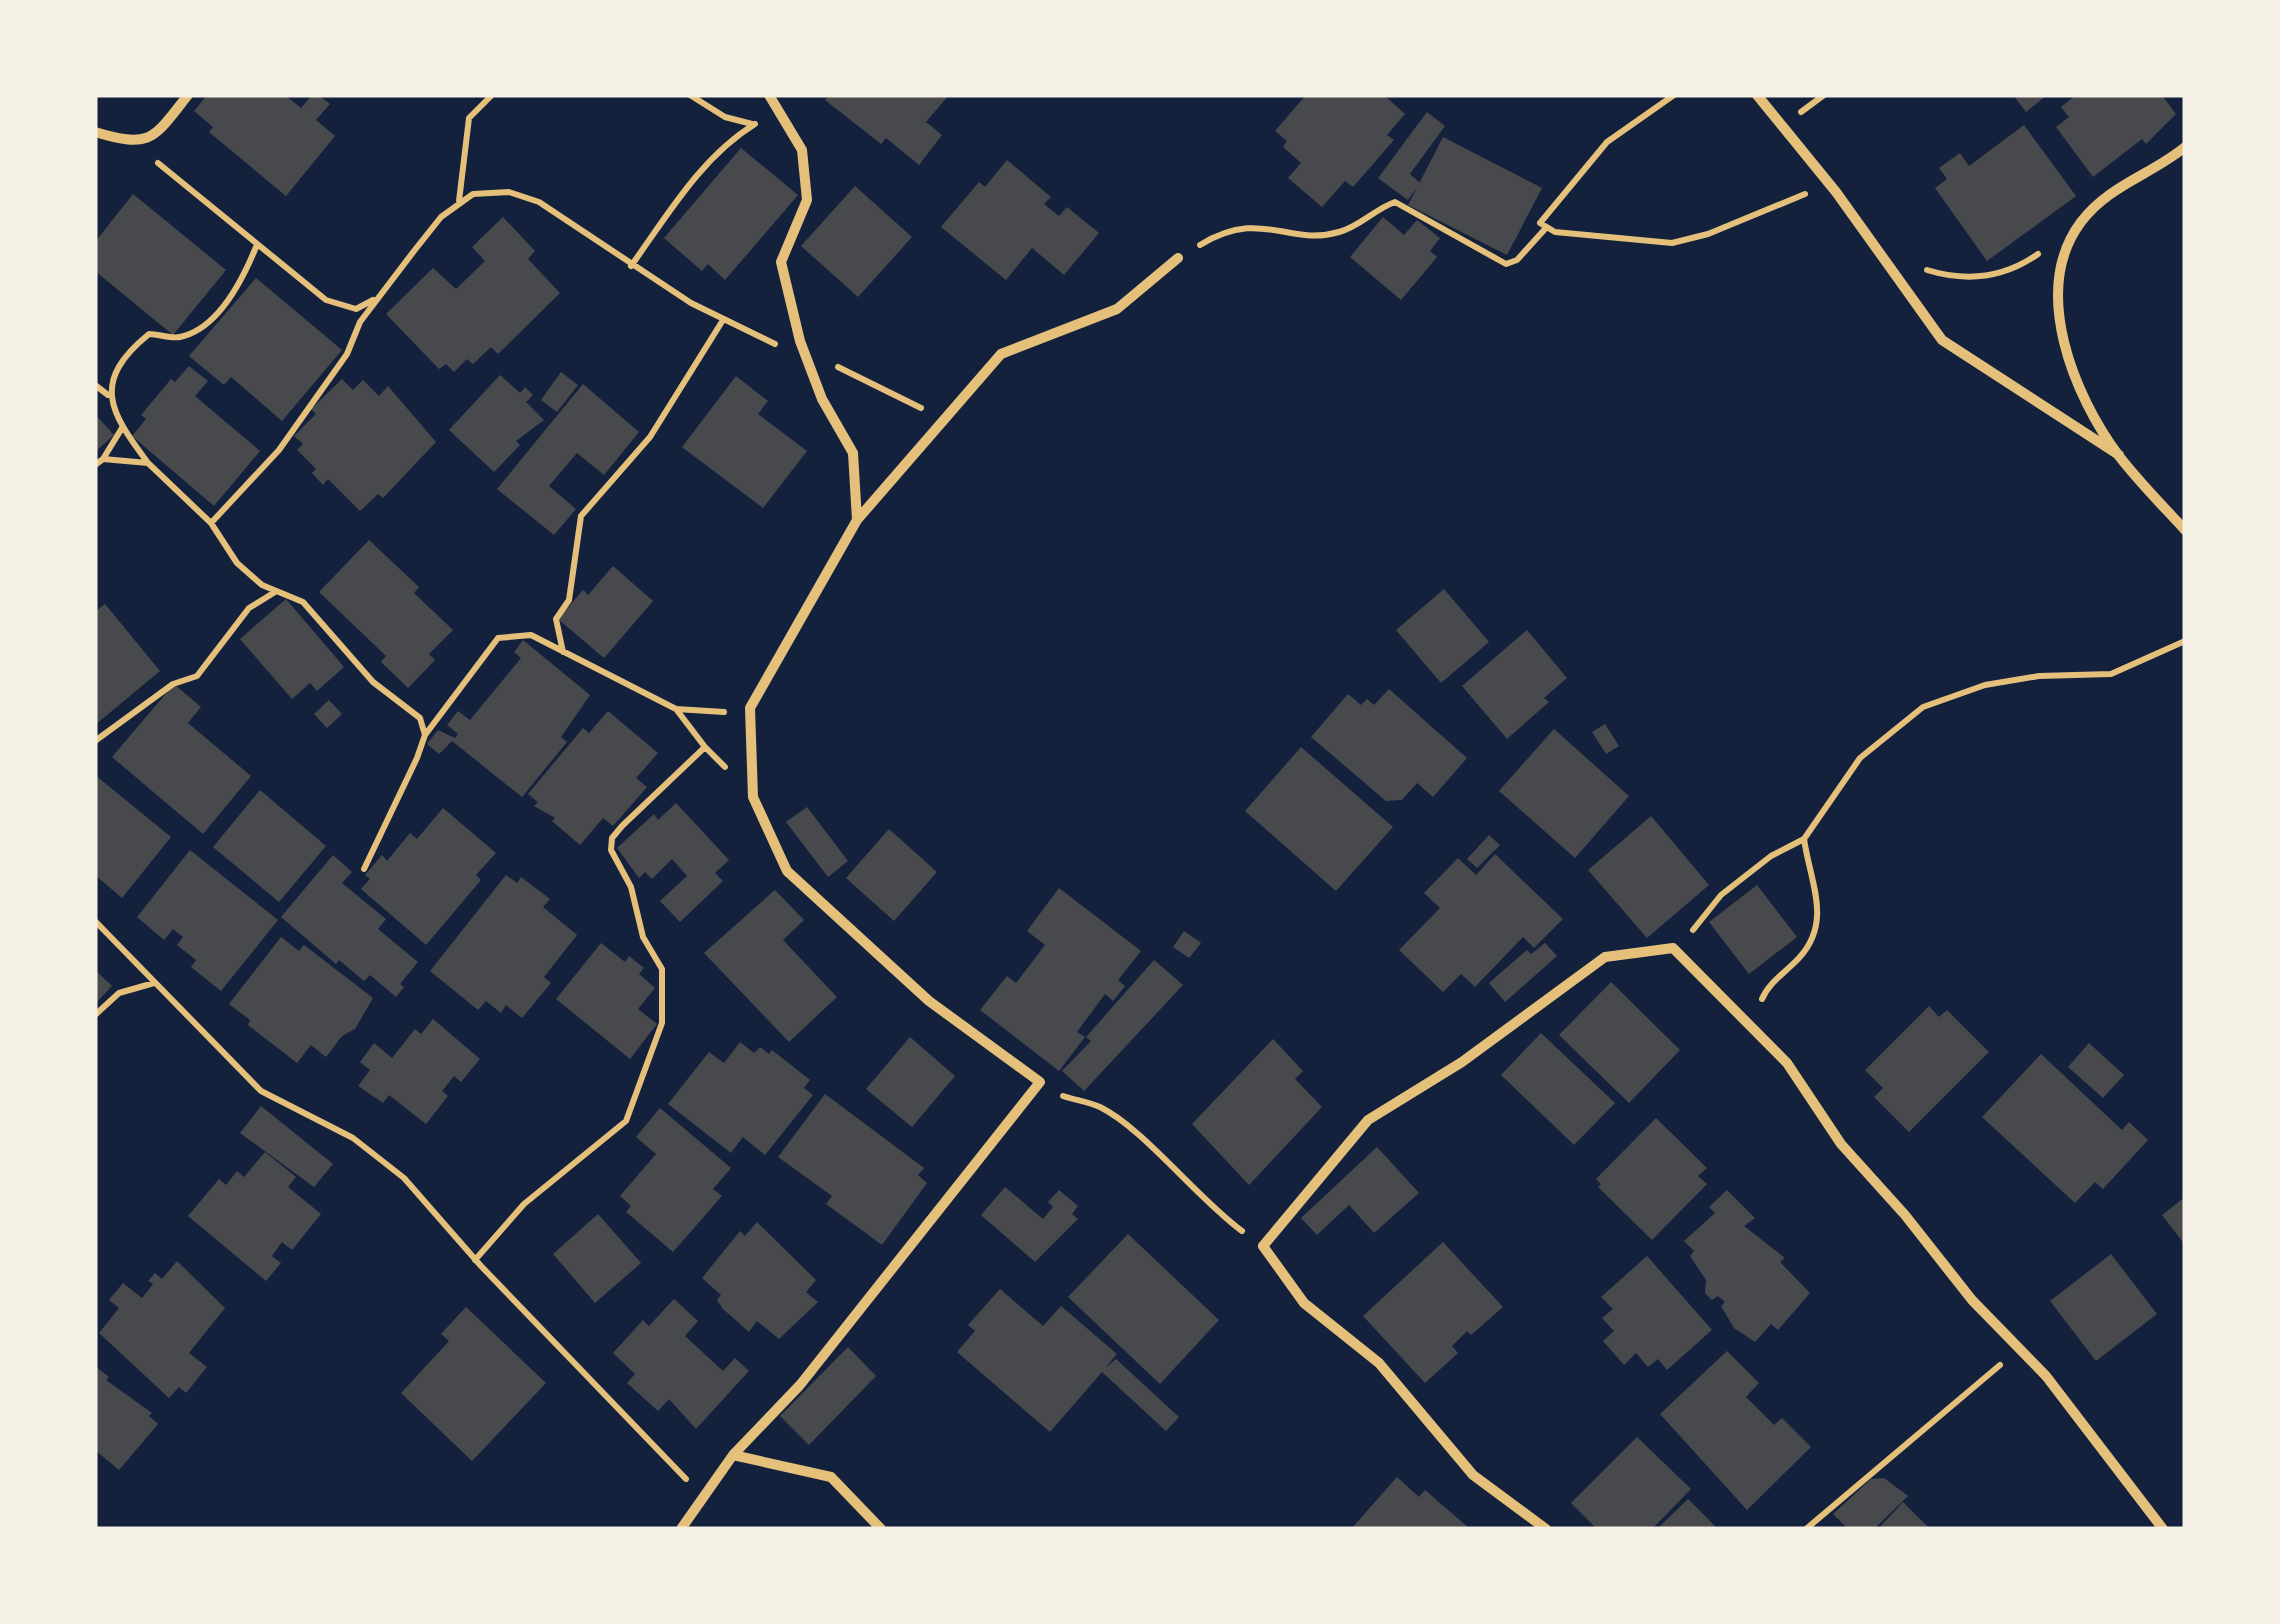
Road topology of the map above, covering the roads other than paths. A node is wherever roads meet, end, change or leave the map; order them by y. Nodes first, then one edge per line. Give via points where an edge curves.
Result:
1 (188, 95) edge
2 (770, 95) edge
3 (1757, 95) edge
4 (95, 132) edge
5 (2185, 147) edge
6 (1178, 258) road end
7 (2118, 454) junction
8 (856, 520) junction
9 (2185, 530) edge
10 (733, 1455) junction
11 (681, 1529) edge
12 (881, 1529) edge
13 (1546, 1529) edge
14 (2164, 1529) edge

1 - 4 street via 162,128 132,143
2 - 8 street via 802,150 808,200 782,262 822,398 853,453
3 - 7 street via 1942,340
5 - 7 street via 2112,189 2079,224 2058,272 2061,326 2084,396
6 - 8 street via 1117,309 1001,354
7 - 9 street
8 - 10 street via 750,708 753,797 786,871 929,1001 1040,1082 800,1385
10 - 11 street
10 - 12 street via 831,1477
13 - 14 street via 1473,1475 1379,1363 1304,1303 1263,1246 1368,1120 1462,1062 1605,957 1674,948 1787,1062 1841,1144 1972,1300 2046,1376

